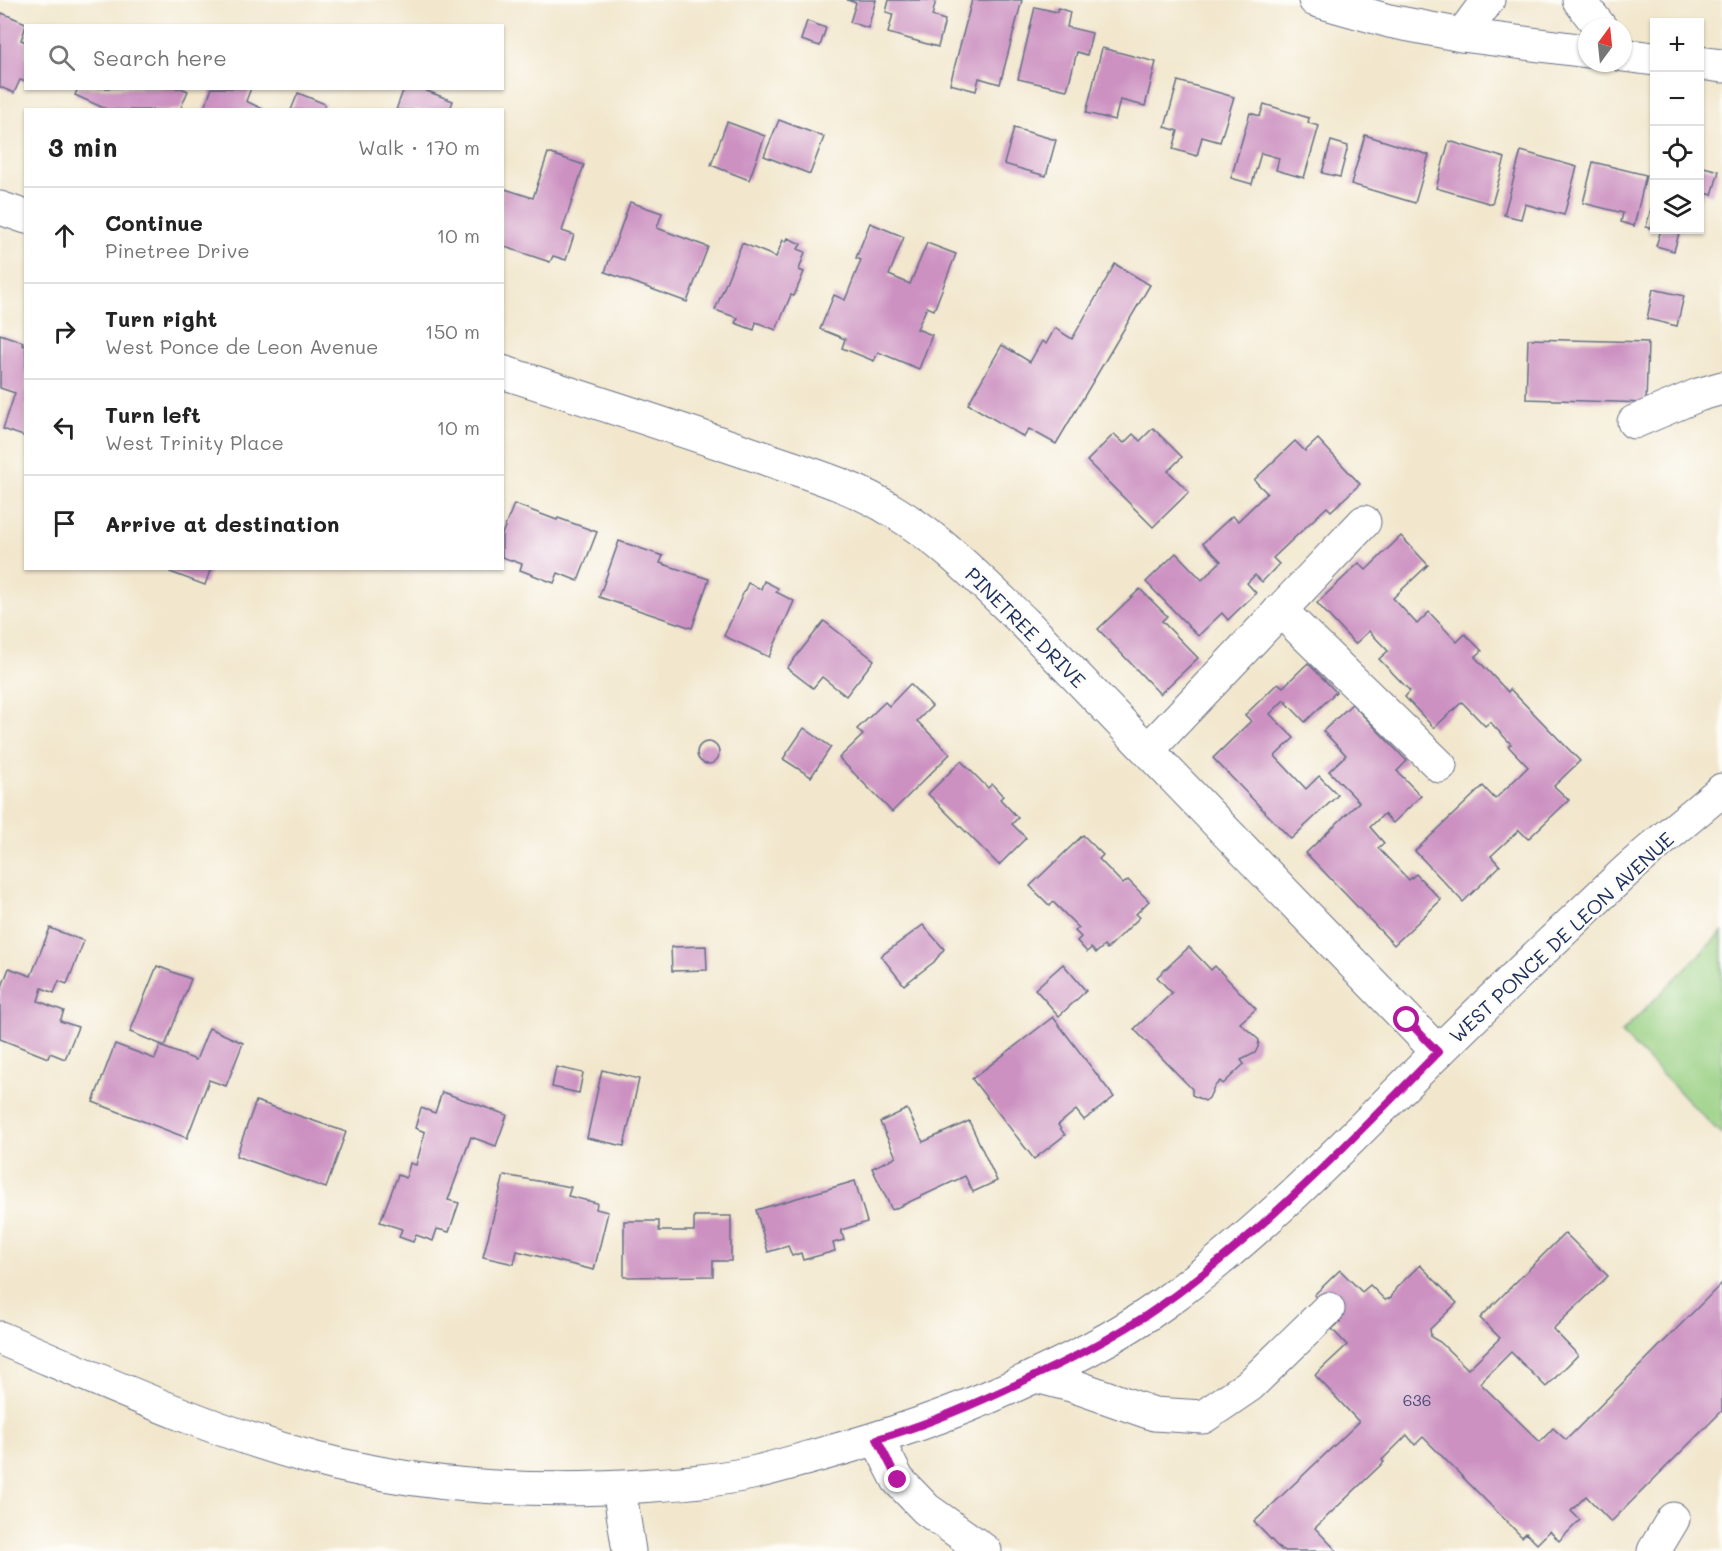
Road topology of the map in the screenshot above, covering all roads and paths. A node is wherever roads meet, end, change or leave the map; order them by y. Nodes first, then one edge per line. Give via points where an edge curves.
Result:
1 (1315, 0) edge
2 (1488, 0) edge
3 (1579, 0) edge
4 (1592, 18) edge
5 (1462, 35) junction
6 (1578, 50) edge
7 (1632, 56) edge
8 (1650, 58) edge
9 (1704, 64) edge
10 (1722, 66) edge
11 (0, 208) edge
12 (24, 216) edge
13 (504, 373) edge
14 (1710, 392) edge
15 (1634, 422) dead end
16 (1364, 522) dead end
17 (1280, 610) junction
18 (1148, 750) junction
19 (1440, 766) dead end
20 (1722, 790) edge
21 (1438, 1052) junction
22 (1328, 1309) dead end
23 (0, 1338) edge
24 (1036, 1376) junction
25 (877, 1439) junction
26 (619, 1488) junction
27 (1673, 1519) dead end
28 (629, 1551) edge
29 (985, 1551) edge
30 (1654, 1551) edge

1 - 5 main road via 1389,21
2 - 5 main road
3 - 4 main road
5 - 6 main road
7 - 8 main road
9 - 10 main road
11 - 12 main road
13 - 18 main road, PINETREE DRIVE via 842,485 887,507 959,560
14 - 15 main road
16 - 17 main road
17 - 18 main road
17 - 19 main road
18 - 21 main road, PINETREE DRIVE
20 - 21 main road, WEST PONCE DE LEON AVENUE via 1626,873
21 - 24 main road, WEST PONCE DE LEON AVENUE via 1275,1211 1210,1267 1163,1304 1101,1344
22 - 24 main road via 1250,1385 1203,1418 1154,1414
23 - 26 main road, WEST PONCE DE LEON AVENUE via 188,1418 319,1460 466,1485 554,1490
24 - 25 main road, WEST PONCE DE LEON AVENUE via 979,1402
25 - 26 main road, WEST PONCE DE LEON AVENUE via 754,1473
25 - 29 main road via 898,1480 926,1509
26 - 28 main road
27 - 30 main road

